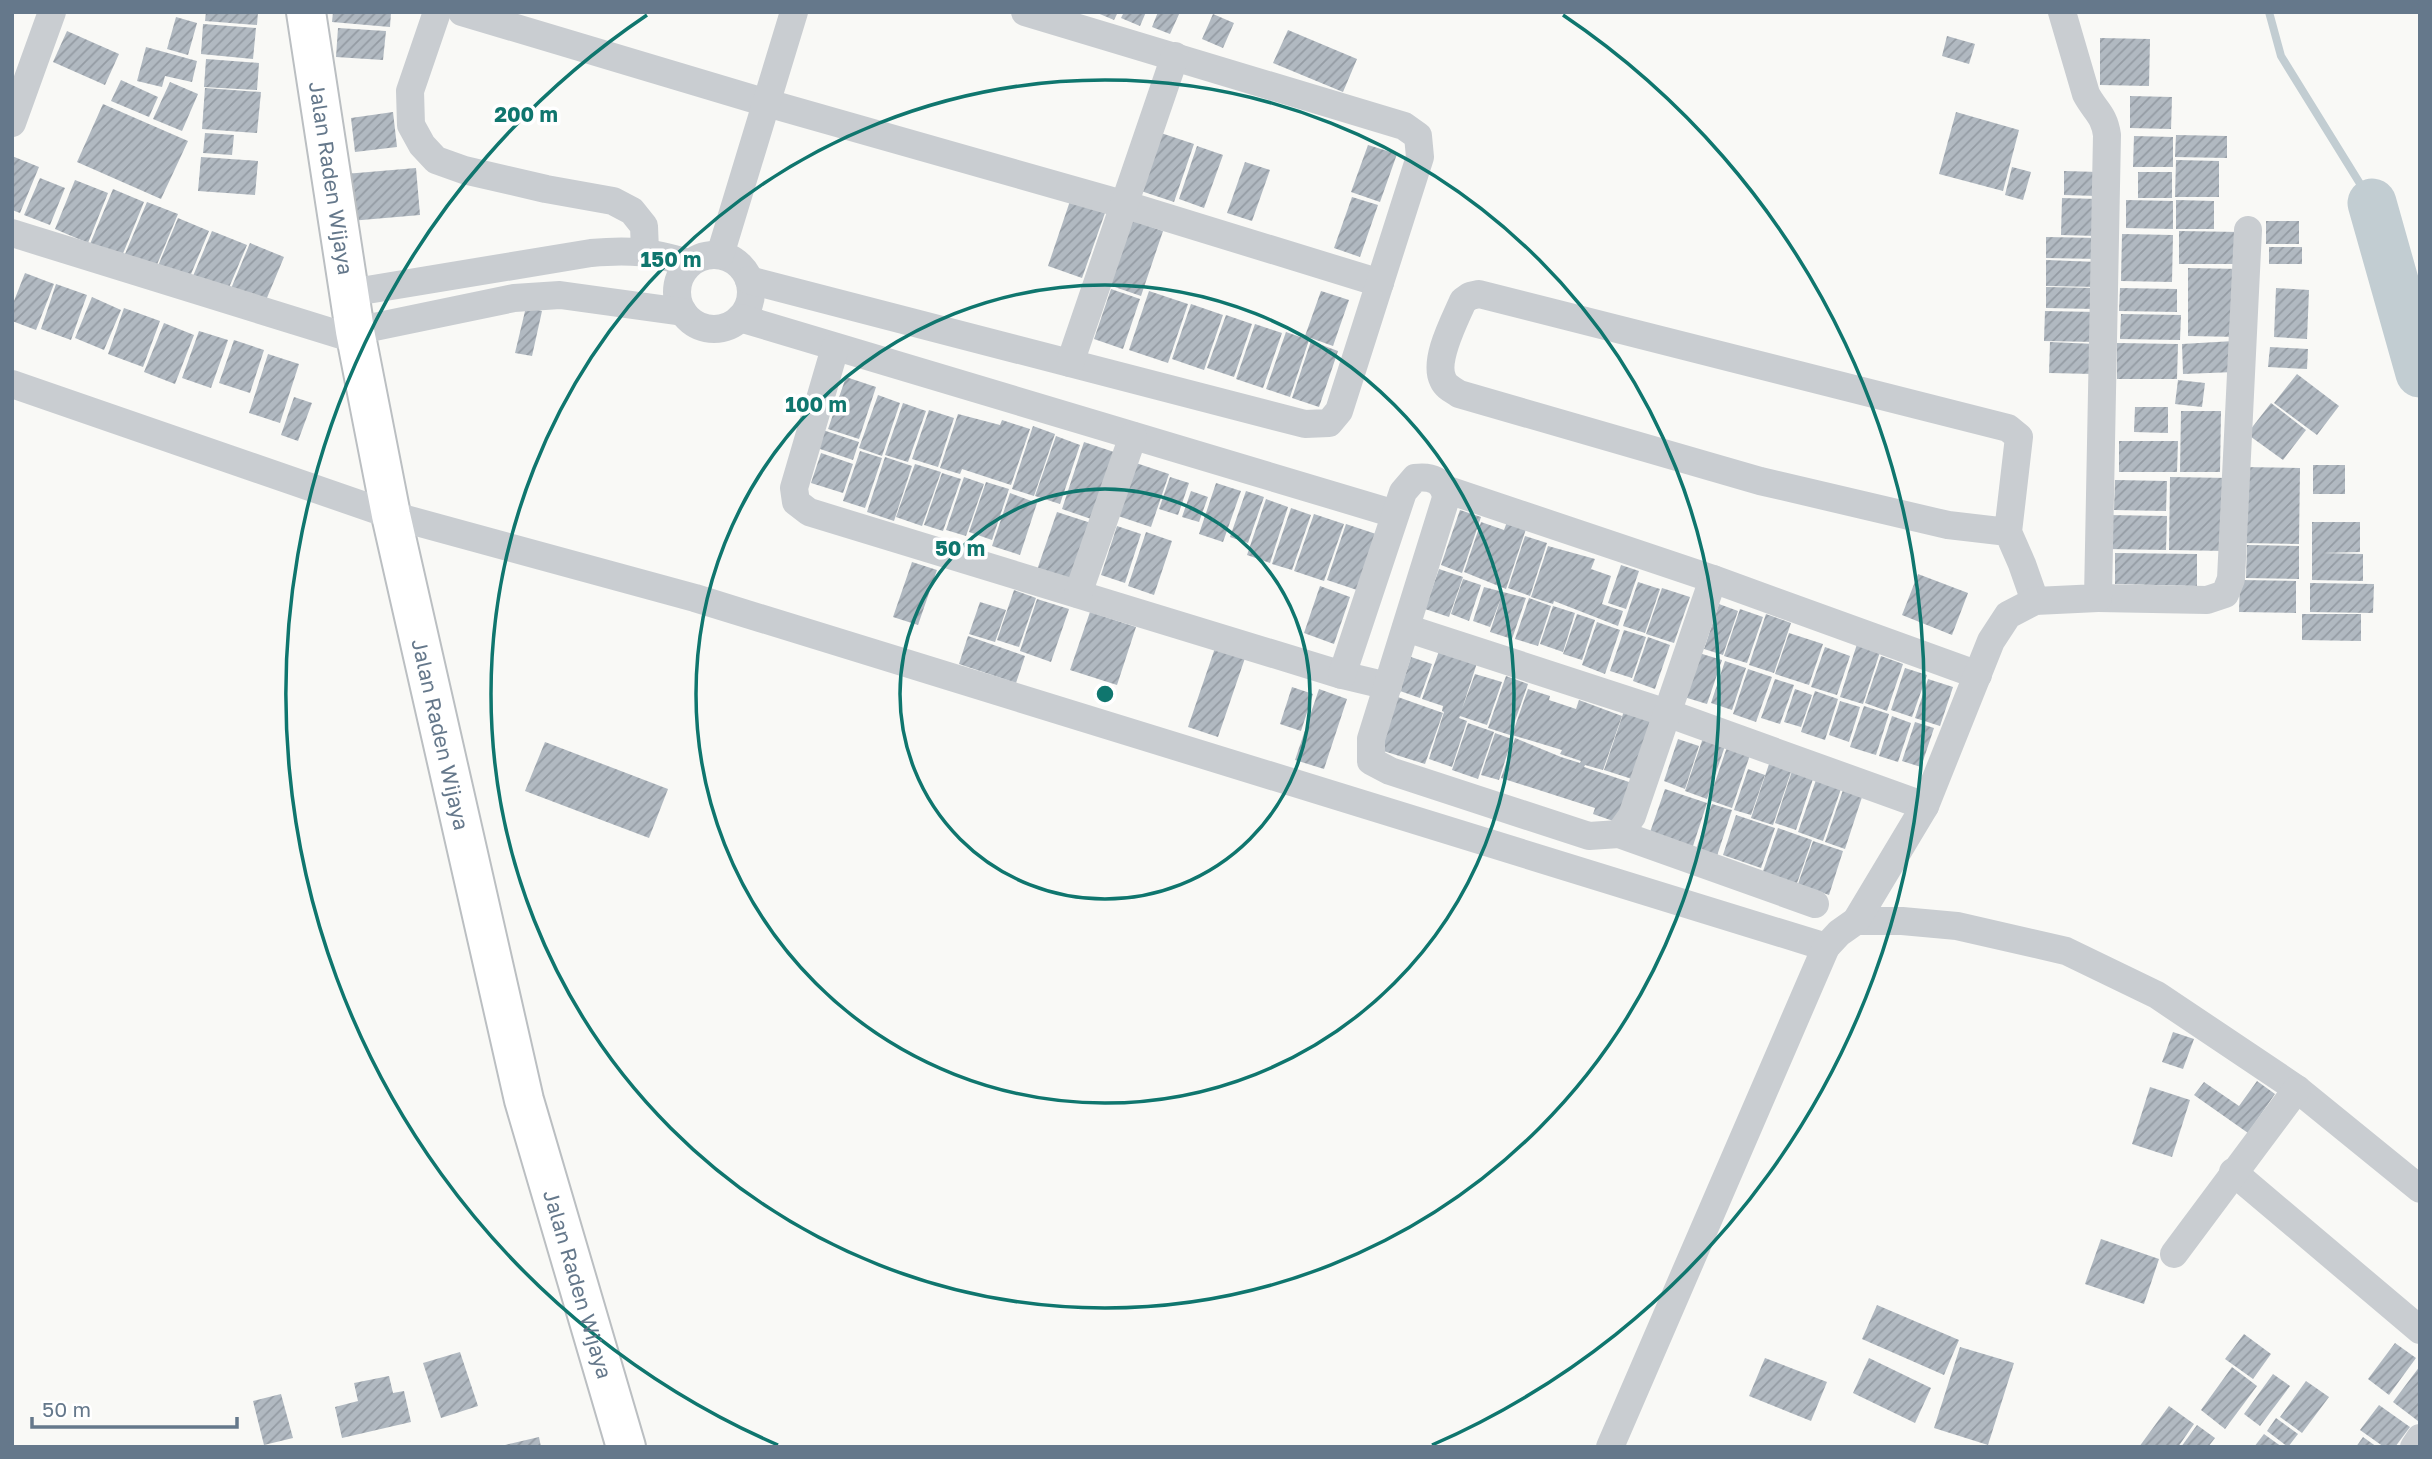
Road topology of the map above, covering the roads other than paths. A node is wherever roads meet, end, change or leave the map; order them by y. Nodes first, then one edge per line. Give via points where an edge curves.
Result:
1 (52, 12) edge
2 (306, 12) edge
3 (438, 12) edge
4 (462, 12) edge
5 (794, 12) edge
6 (1025, 12) edge
7 (2068, 14) edge
8 (1175, 56) junction
9 (767, 103) junction
10 (12, 123) edge
11 (1126, 205) junction
12 (2248, 230) dead end
13 (12, 233) edge
14 (645, 251) junction
15 (720, 255) junction
16 (689, 263) junction
17 (510, 268) junction
18 (750, 280) junction
19 (1380, 283) junction
20 (349, 293) junction
21 (514, 298) junction
22 (683, 312) junction
23 (740, 318) junction
24 (356, 336) junction
25 (835, 348) junction
26 (1070, 363) junction
27 (13, 383) edge
28 (1133, 436) junction
29 (1445, 488) junction
30 (1395, 514) junction
31 (391, 515) junction
32 (2008, 532) junction
33 (1713, 579) junction
34 (1078, 594) junction
35 (2098, 598) junction
36 (2035, 601) junction
37 (1406, 628) junction
38 (1342, 674) junction
39 (1978, 676) junction
40 (1388, 686) junction
41 (1667, 713) junction
42 (1925, 806) junction
43 (1619, 834) junction
44 (1815, 904) dead end
45 (1856, 921) junction
46 (1826, 947) junction
47 (2297, 1089) junction
48 (2233, 1171) junction
49 (2420, 1189) edge
50 (2174, 1254) dead end
51 (2420, 1330) edge
52 (2420, 1438) edge
53 (626, 1447) edge
54 (1610, 1447) edge
55 (2413, 1447) edge

1 - 10 street
2 - 20 highway, Jalan Raden Wijaya
3 - 14 street via 410,91 411,125 422,145 436,160 464,170 613,201 632,211 644,226
4 - 9 street
5 - 9 street
6 - 8 street
7 - 35 street via 2086,94 2101,113 2107,135
8 - 11 street
8 - 19 street via 1404,126 1418,136 1420,157
9 - 11 street
9 - 15 street
11 - 19 street
11 - 26 street
12 - 35 street via 2231,579 2225,594 2207,600
13 - 24 street
14 - 16 street
14 - 17 street via 591,253
15 - 16 street
15 - 18 street via 738,263
16 - 22 street via 676,287
17 - 20 street
17 - 21 street
18 - 23 street via 750,300
18 - 26 street
19 - 26 street via 1339,411 1329,423 1305,424
20 - 24 highway, Jalan Raden Wijaya
21 - 22 street via 560,295
21 - 24 street
22 - 23 street via 690,321 710,329
23 - 25 street
24 - 31 highway, Jalan Raden Wijaya
25 - 28 street
25 - 34 street via 794,488 796,502 809,513
27 - 31 street
28 - 30 street
28 - 34 street
29 - 30 street via 1428,477 1415,478 1403,492
29 - 33 street
29 - 37 street via 1446,498
30 - 38 street
31 - 46 street via 695,598
31 - 53 highway, Jalan Raden Wijaya via 524,1100
32 - 32 street via 2019,437 2008,428 1479,294 1463,301 1442,354 1442,379 1459,394 1760,481 1948,525
32 - 36 street
33 - 39 street
33 - 41 street
34 - 38 street
35 - 36 street
36 - 39 street via 2008,615
37 - 40 street
37 - 41 street
38 - 40 street
39 - 42 street
40 - 43 street via 1371,739 1371,761 1589,836
41 - 42 street
41 - 43 street via 1632,816
42 - 45 street
43 - 44 street
45 - 46 street
45 - 47 street via 1957,926 2066,951 2157,995
46 - 54 street
47 - 48 street
47 - 49 street
48 - 50 street
48 - 51 street
52 - 55 street

